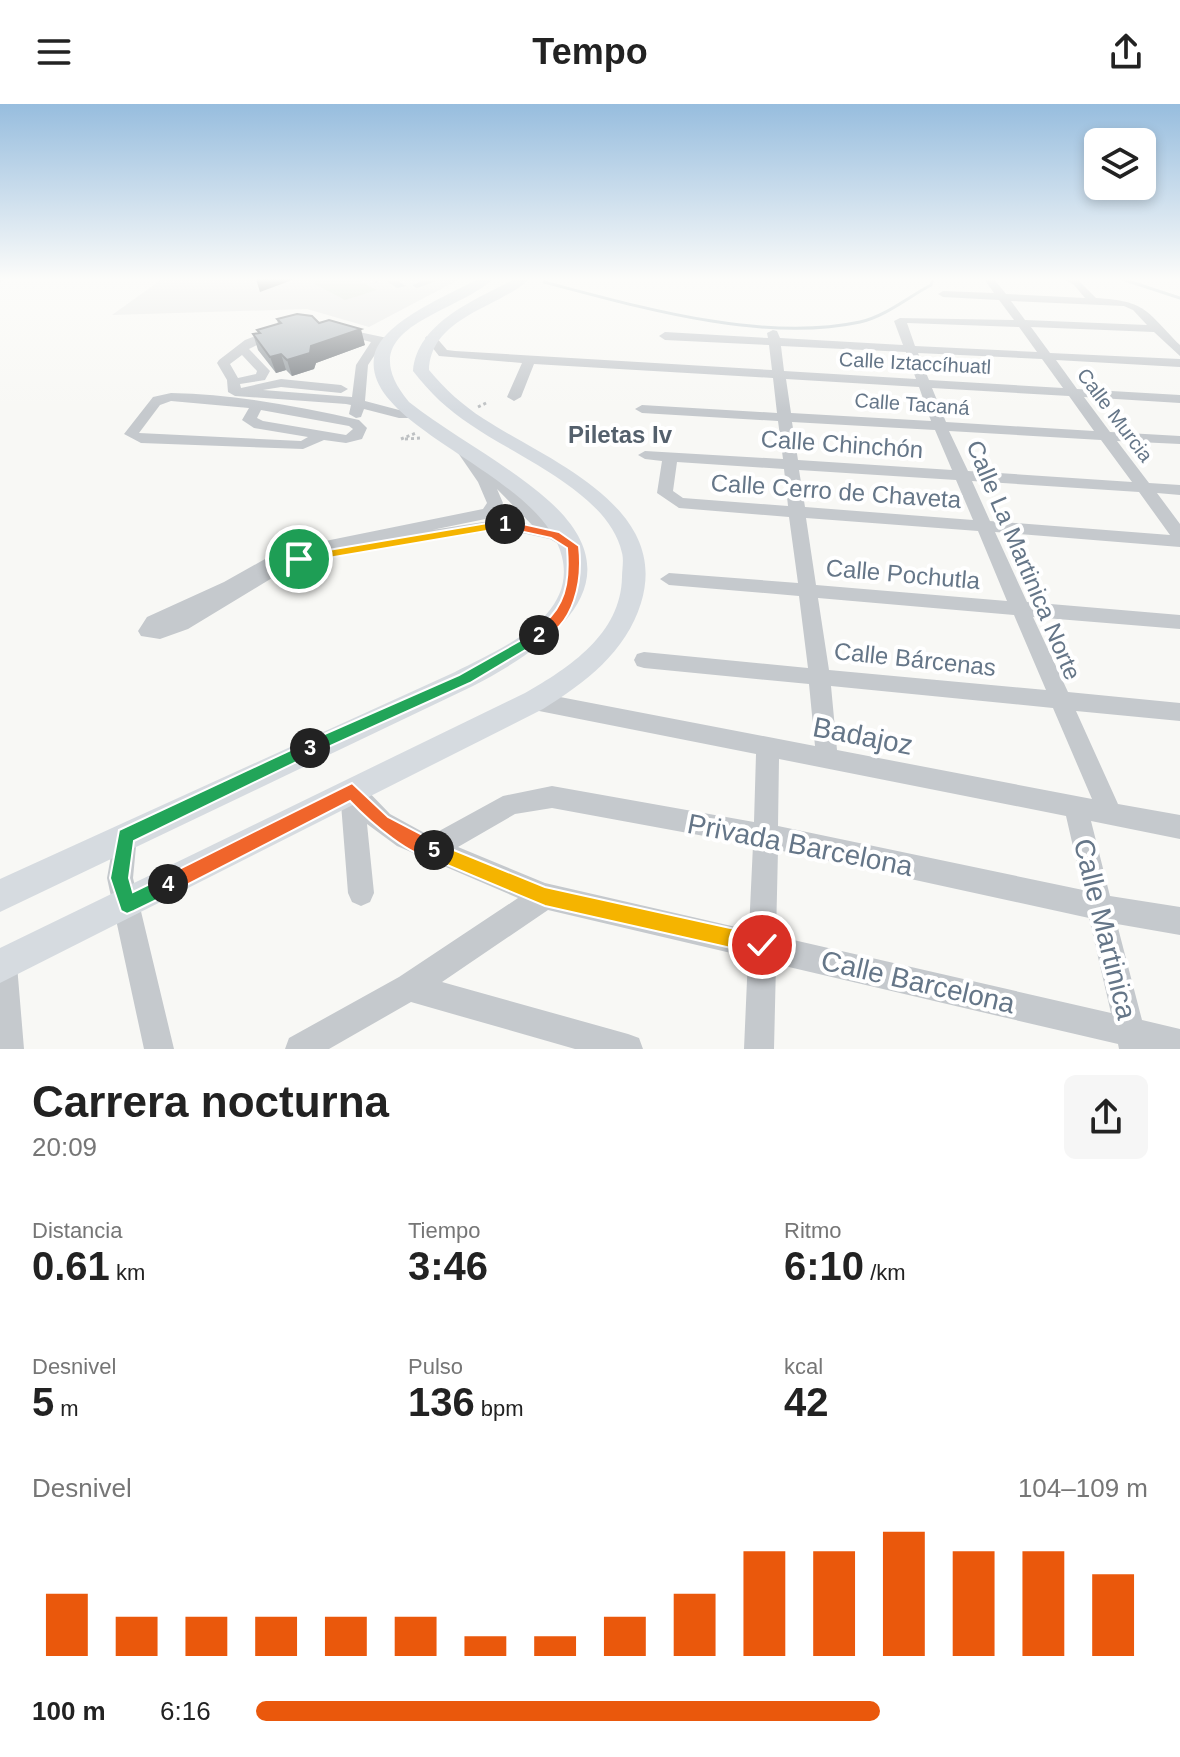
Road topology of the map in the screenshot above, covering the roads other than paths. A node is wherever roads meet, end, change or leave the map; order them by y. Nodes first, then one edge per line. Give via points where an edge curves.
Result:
1 (411, 323) edge
2 (450, 323) edge
3 (901, 323) edge
4 (1002, 323) edge
5 (1151, 323) edge
6 (1022, 324) junction
7 (287, 327) edge
8 (325, 327) edge
9 (1157, 329) junction
10 (665, 336) dead end
11 (773, 337) junction
12 (431, 338) junction
13 (383, 342) junction
14 (242, 348) junction
15 (908, 349) junction
16 (1180, 352) edge
17 (455, 355) junction
18 (1046, 355) junction
19 (530, 359) junction
20 (1180, 363) edge
21 (421, 371) junction
22 (777, 375) junction
23 (922, 384) junction
24 (236, 388) junction
25 (1074, 393) junction
26 (514, 397) dead end
27 (1180, 399) edge
28 (353, 401) junction
29 (256, 408) junction
30 (642, 409) dead end
31 (417, 415) junction
32 (784, 416) junction
33 (329, 418) junction
34 (354, 423) junction
35 (940, 426) junction
36 (321, 436) junction
37 (1105, 436) junction
38 (1180, 440) edge
39 (463, 450) junction
40 (645, 455) dead end
41 (670, 457) junction
42 (792, 464) junction
43 (962, 476) junction
44 (1145, 488) junction
45 (1180, 490) edge
46 (495, 499) junction
47 (798, 512) junction
48 (983, 526) junction
49 (536, 529) junction
50 (1180, 539) edge
51 (564, 541) junction
52 (669, 579) dead end
53 (807, 590) junction
54 (1018, 608) junction
55 (1180, 622) edge
56 (644, 660) dead end
57 (819, 675) junction
58 (534, 701) junction
59 (1060, 701) junction
60 (1180, 712) edge
61 (768, 748) junction
62 (827, 759) junction
63 (352, 791) junction
64 (1076, 809) junction
65 (1111, 815) junction
66 (1180, 827) edge
67 (125, 836) junction
68 (767, 836) junction
69 (430, 849) junction
70 (361, 893) dead end
71 (0, 896) edge
72 (545, 896) junction
73 (127, 905) junction
74 (1099, 907) junction
75 (1180, 921) edge
76 (762, 945) junction
77 (1, 966) edge
78 (409, 987) junction
79 (1132, 1041) edge
80 (1180, 1044) edge
81 (9, 1049) edge
82 (159, 1049) edge
83 (300, 1049) edge
84 (628, 1049) edge
85 (759, 1049) edge

1 - 13 main road
2 - 12 main road
3 - 15 street, Calle La Martinica Norte
4 - 6 street, Calle La Martinica Norte
5 - 9 street
6 - 9 street
6 - 18 street, Calle Murcia
7 - 14 street
8 - 13 street
9 - 16 street
10 - 11 street
11 - 15 street
11 - 22 street
12 - 17 street via 443,353
12 - 21 main road via 420,356
13 - 28 street via 364,354
13 - 31 main road via 381,379
14 - 24 street via 222,365
14 - 24 street via 264,373
15 - 18 street
15 - 23 street, Calle La Martinica Norte
17 - 19 street, Calle Iztaccíhuatl
17 - 21 street, Calle Iztaccíhuatl
18 - 20 street
18 - 25 street, Calle Murcia
19 - 22 street, Calle Iztaccíhuatl
19 - 26 street
21 - 58 main road via 445,396 602,504 630,546 634,585 620,628 582,671
22 - 23 street, Calle Iztaccíhuatl
22 - 32 street
23 - 25 street, Calle Iztaccíhuatl
23 - 35 street, Calle La Martinica Norte
24 - 28 street via 337,387
25 - 27 street, Calle Iztaccíhuatl
25 - 37 street, Calle Murcia
28 - 31 street
28 - 33 street
28 - 34 street
29 - 33 street
29 - 36 street via 251,422
29 - 36 street via 184,398 158,400 131,434 141,439 303,445
30 - 32 street, Calle Tacaná
31 - 39 main road
32 - 35 street, Calle Tacaná
32 - 42 street
33 - 34 street
34 - 36 street via 360,428 353,438
35 - 37 street, Calle Tacaná
35 - 43 street, Calle La Martinica Norte
37 - 38 street, Calle Tacaná
37 - 44 street, Calle Murcia
39 - 46 street
39 - 51 main road via 552,512
40 - 41 street, Calle Chinchón
41 - 42 street, Calle Chinchón
41 - 47 street, Calle Cerro de Chaveta via 665,493 679,503
42 - 43 street, Calle Chinchón
42 - 47 street
43 - 44 street, Calle Chinchón
43 - 48 street, Calle La Martinica Norte
44 - 45 street, Calle Chinchón
44 - 50 street, Calle Murcia
46 - 49 street
46 - 49 street via 493,511 484,516 287,554 154,622 148,631 181,624 299,559 492,525
47 - 48 street, Calle Cerro de Chaveta
47 - 53 street
48 - 50 street, Calle Cerro de Chaveta
48 - 54 street, Calle La Martinica Norte
49 - 51 street
51 - 67 main road via 576,572 566,605 538,636 511,655
52 - 53 street, Calle Pochutla
53 - 54 street, Calle Pochutla
53 - 57 street
54 - 55 street, Calle Pochutla
54 - 59 street, Calle La Martinica Norte
56 - 57 street, Calle Bárcenas
57 - 59 street, Calle Bárcenas
57 - 62 street
58 - 61 street, Badajoz
58 - 63 main road
59 - 60 street, Calle Bárcenas
59 - 65 street, Calle La Martinica Norte
61 - 62 street, Badajoz
61 - 68 street
62 - 64 street, Badajoz
63 - 69 street, Calle Barcelona via 381,822
63 - 70 street
63 - 73 main road
64 - 65 street, Badajoz
64 - 74 street, Calle Martinica
65 - 66 street, Badajoz
67 - 71 main road
67 - 73 street via 120,878
68 - 69 street, Privada Barcelona via 537,797 511,804
68 - 74 street, Privada Barcelona
68 - 76 street
69 - 72 street, Calle Barcelona
72 - 76 street, Calle Barcelona
72 - 78 street
73 - 77 main road
73 - 82 street
74 - 75 street, Privada Barcelona
74 - 79 street, Calle Martinica
76 - 79 street, Calle Barcelona
76 - 85 street
77 - 81 street
78 - 83 street
78 - 84 street
79 - 80 street, Calle Barcelona

